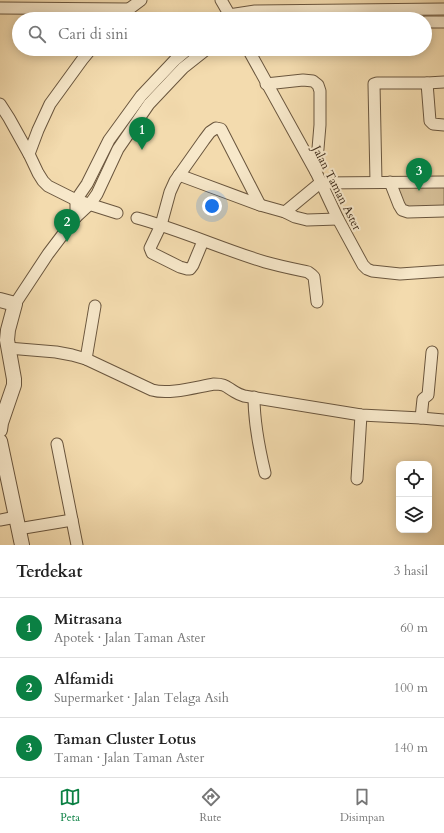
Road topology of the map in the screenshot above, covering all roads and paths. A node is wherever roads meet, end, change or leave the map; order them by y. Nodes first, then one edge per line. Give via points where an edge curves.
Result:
1 (141, 0) edge
2 (221, 0) edge
3 (0, 8) edge
4 (129, 9) junction
5 (444, 9) edge
6 (126, 12) edge
7 (226, 12) edge
8 (250, 12) edge
9 (432, 22) edge
10 (444, 22) edge
11 (85, 56) edge
12 (180, 56) edge
13 (198, 56) edge
14 (252, 56) edge
15 (444, 82) edge
16 (428, 83) junction
17 (266, 84) junction
18 (0, 104) edge
19 (444, 125) edge
20 (29, 154) junction
21 (179, 175) junction
22 (318, 178) junction
23 (376, 182) junction
24 (390, 182) junction
25 (444, 182) edge
26 (76, 200) junction
27 (90, 204) junction
28 (260, 205) junction
29 (444, 211) edge
30 (285, 212) junction
31 (118, 213) dead end
32 (76, 217) junction
33 (137, 218) dead end
34 (338, 219) junction
35 (160, 225) junction
36 (203, 241) junction
37 (444, 272) edge
38 (0, 300) edge
39 (317, 302) dead end
40 (15, 304) junction
41 (95, 306) dead end
42 (8, 348) junction
43 (432, 352) dead end
44 (86, 359) junction
45 (254, 397) junction
46 (361, 415) junction
47 (421, 418) junction
48 (444, 420) edge
49 (0, 430) edge
50 (0, 441) edge
51 (57, 444) dead end
52 (265, 473) dead end
53 (357, 479) dead end
54 (0, 520) edge
55 (72, 520) junction
56 (17, 523) junction
57 (22, 545) edge
58 (77, 545) edge

1 - 4 street
2 - 7 street
3 - 4 street
4 - 6 street
5 - 8 street
9 - 10 street
11 - 20 street via 50,104
12 - 26 street via 137,102 110,140 88,184
13 - 27 street via 183,68 149,104 118,149
14 - 17 street, Jalan Taman Aster
15 - 16 street
16 - 19 street via 430,121 433,124
16 - 23 street via 374,84
17 - 22 street, Jalan Taman Aster
17 - 22 street via 304,80 313,81 318,85
18 - 20 street
20 - 26 street via 48,186
21 - 28 street
21 - 28 street via 210,132 216,128 221,129
21 - 35 street via 170,192
22 - 23 street
22 - 30 street
22 - 34 street, Jalan Taman Aster
23 - 24 street
24 - 25 street
24 - 29 street via 402,210
26 - 27 street
26 - 32 street
27 - 31 street
27 - 32 street
28 - 30 street
30 - 34 street via 307,220
32 - 40 street
33 - 35 street
34 - 37 street, Jalan Taman Aster via 367,269 400,274
35 - 36 street
35 - 36 street via 151,251 180,267 187,269 193,265
36 - 39 street via 266,262 308,272 314,277
38 - 40 street
40 - 42 street via 8,330
41 - 44 street
42 - 44 street via 56,352
42 - 49 street via 14,385
43 - 47 street via 428,395 423,399
44 - 45 street via 159,392 221,384 236,393
45 - 46 street
45 - 52 street via 256,429
46 - 47 street
46 - 53 street
47 - 48 street
50 - 56 street
51 - 55 street
54 - 56 street
55 - 56 street
55 - 58 street
56 - 57 street

